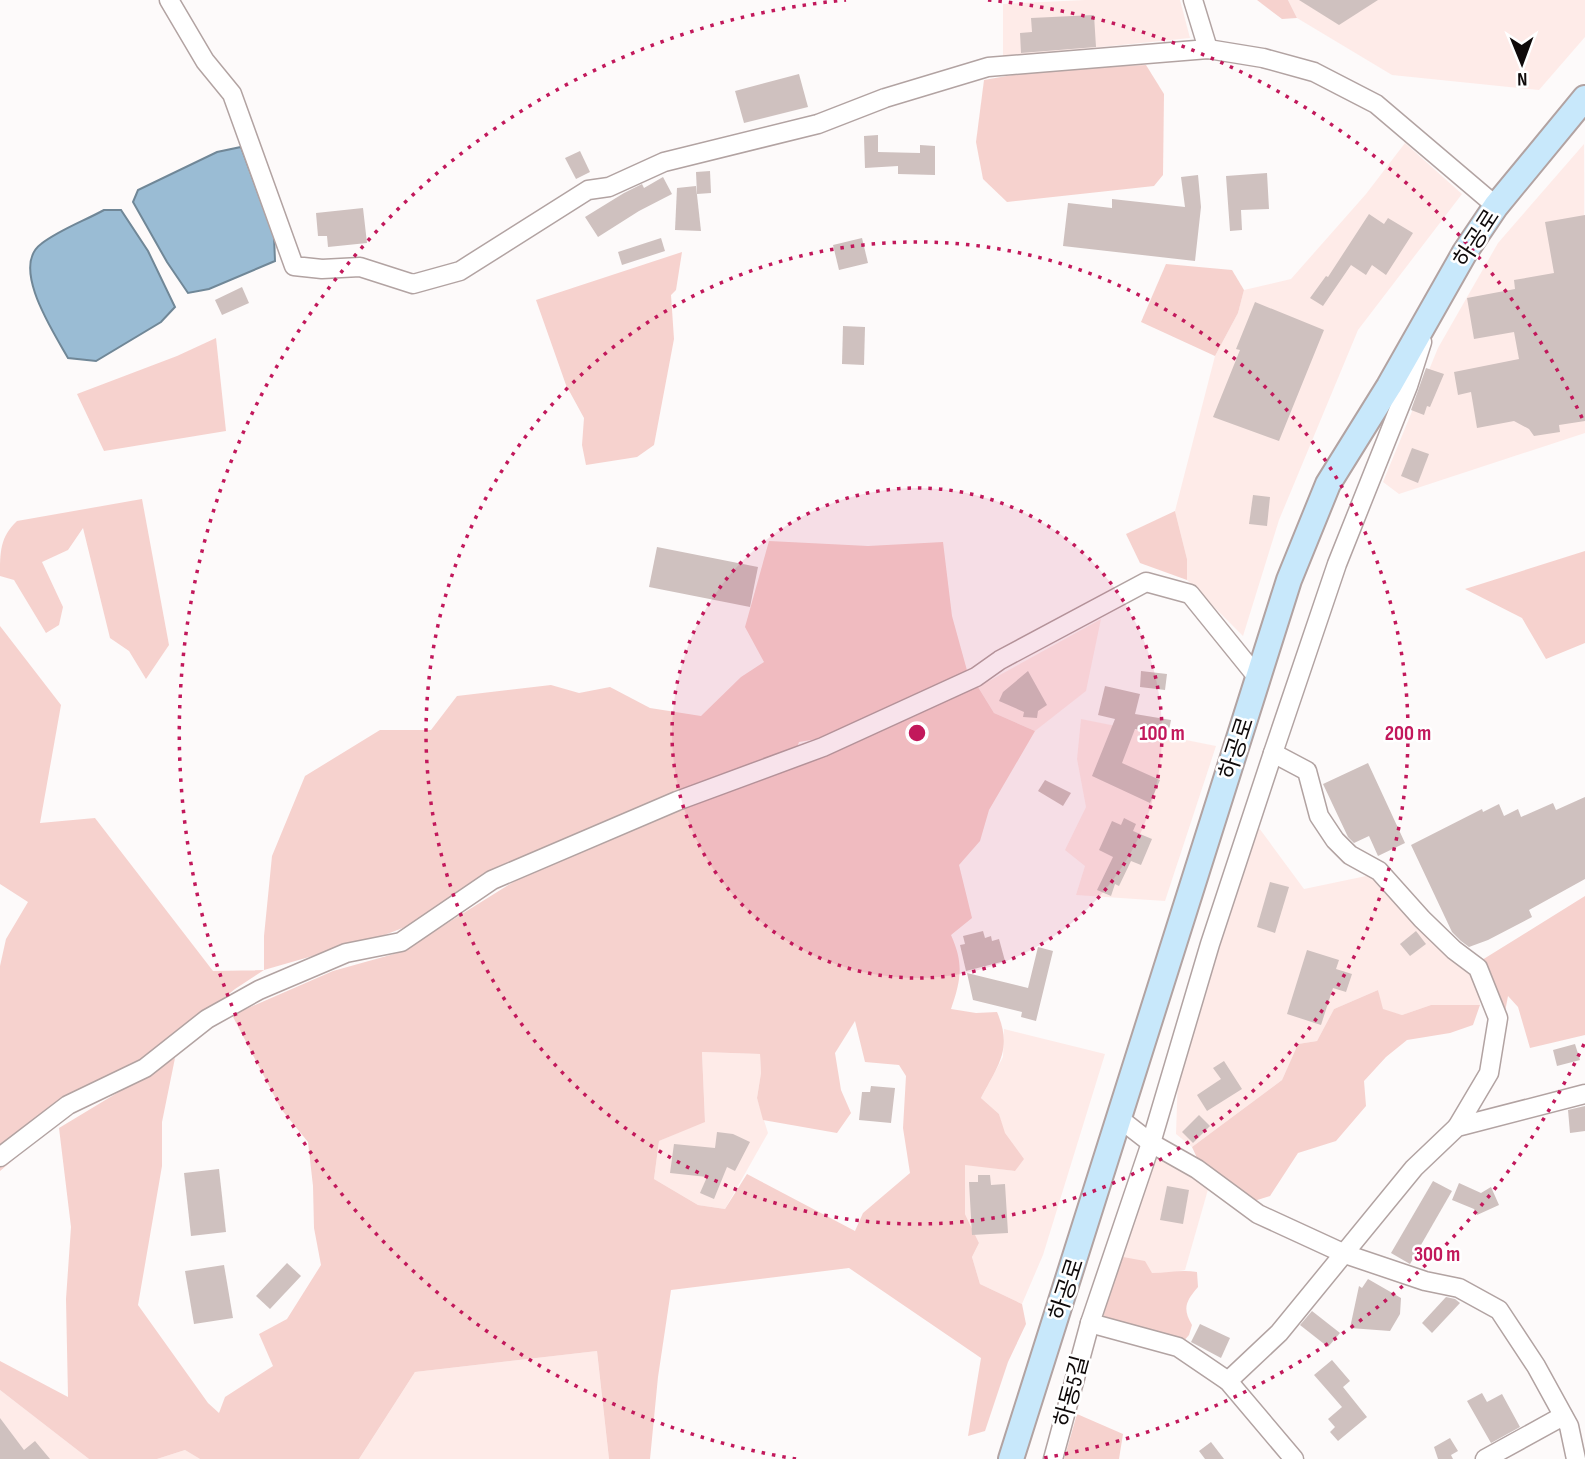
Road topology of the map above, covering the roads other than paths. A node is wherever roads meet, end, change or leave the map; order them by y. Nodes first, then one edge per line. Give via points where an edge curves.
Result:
1 (169, 0) edge
2 (1193, 0) edge
3 (1208, 49) junction
4 (1581, 109) edge
5 (1496, 206) junction
6 (1432, 312) junction
7 (1258, 678) junction
8 (1273, 753) junction
9 (1585, 1094) edge
10 (1120, 1119) junction
11 (1457, 1127) junction
12 (1151, 1143) junction
13 (0, 1157) edge
14 (1345, 1254) junction
15 (1090, 1323) junction
16 (1228, 1381) junction
17 (1563, 1416) junction
18 (1011, 1459) edge
19 (1053, 1459) edge
20 (1294, 1459) edge
21 (1485, 1459) edge
22 (1576, 1459) edge

1 - 3 street via 205,61 232,94 294,266 360,267 414,284 460,271 588,190 609,187 664,162 818,124 988,67
2 - 3 street
3 - 5 street via 1314,72 1376,104
4 - 5 main road, 하공로
5 - 6 main road, 하공로
6 - 7 main road, 하공로 via 1328,484 1289,580
6 - 8 street, 하동5길 via 1408,386 1337,564
7 - 10 main road, 하공로
7 - 13 street via 1190,594 1146,582 976,677 823,747 492,880 401,943 345,953 259,990 207,1019 145,1068 68,1105
8 - 11 street via 1307,771 1319,816 1335,840 1350,855 1379,871 1422,919 1478,968 1498,1018 1489,1073
8 - 12 street, 하동5길
9 - 11 street
10 - 12 street
10 - 18 main road, 하공로
11 - 14 street via 1414,1168
12 - 14 street via 1197,1169 1258,1214
12 - 15 street, 하동5길
14 - 16 street via 1279,1333
14 - 17 street via 1459,1288 1499,1310
15 - 16 street via 1178,1347
15 - 19 street, 하동5길
16 - 20 street
17 - 21 street
17 - 22 street

